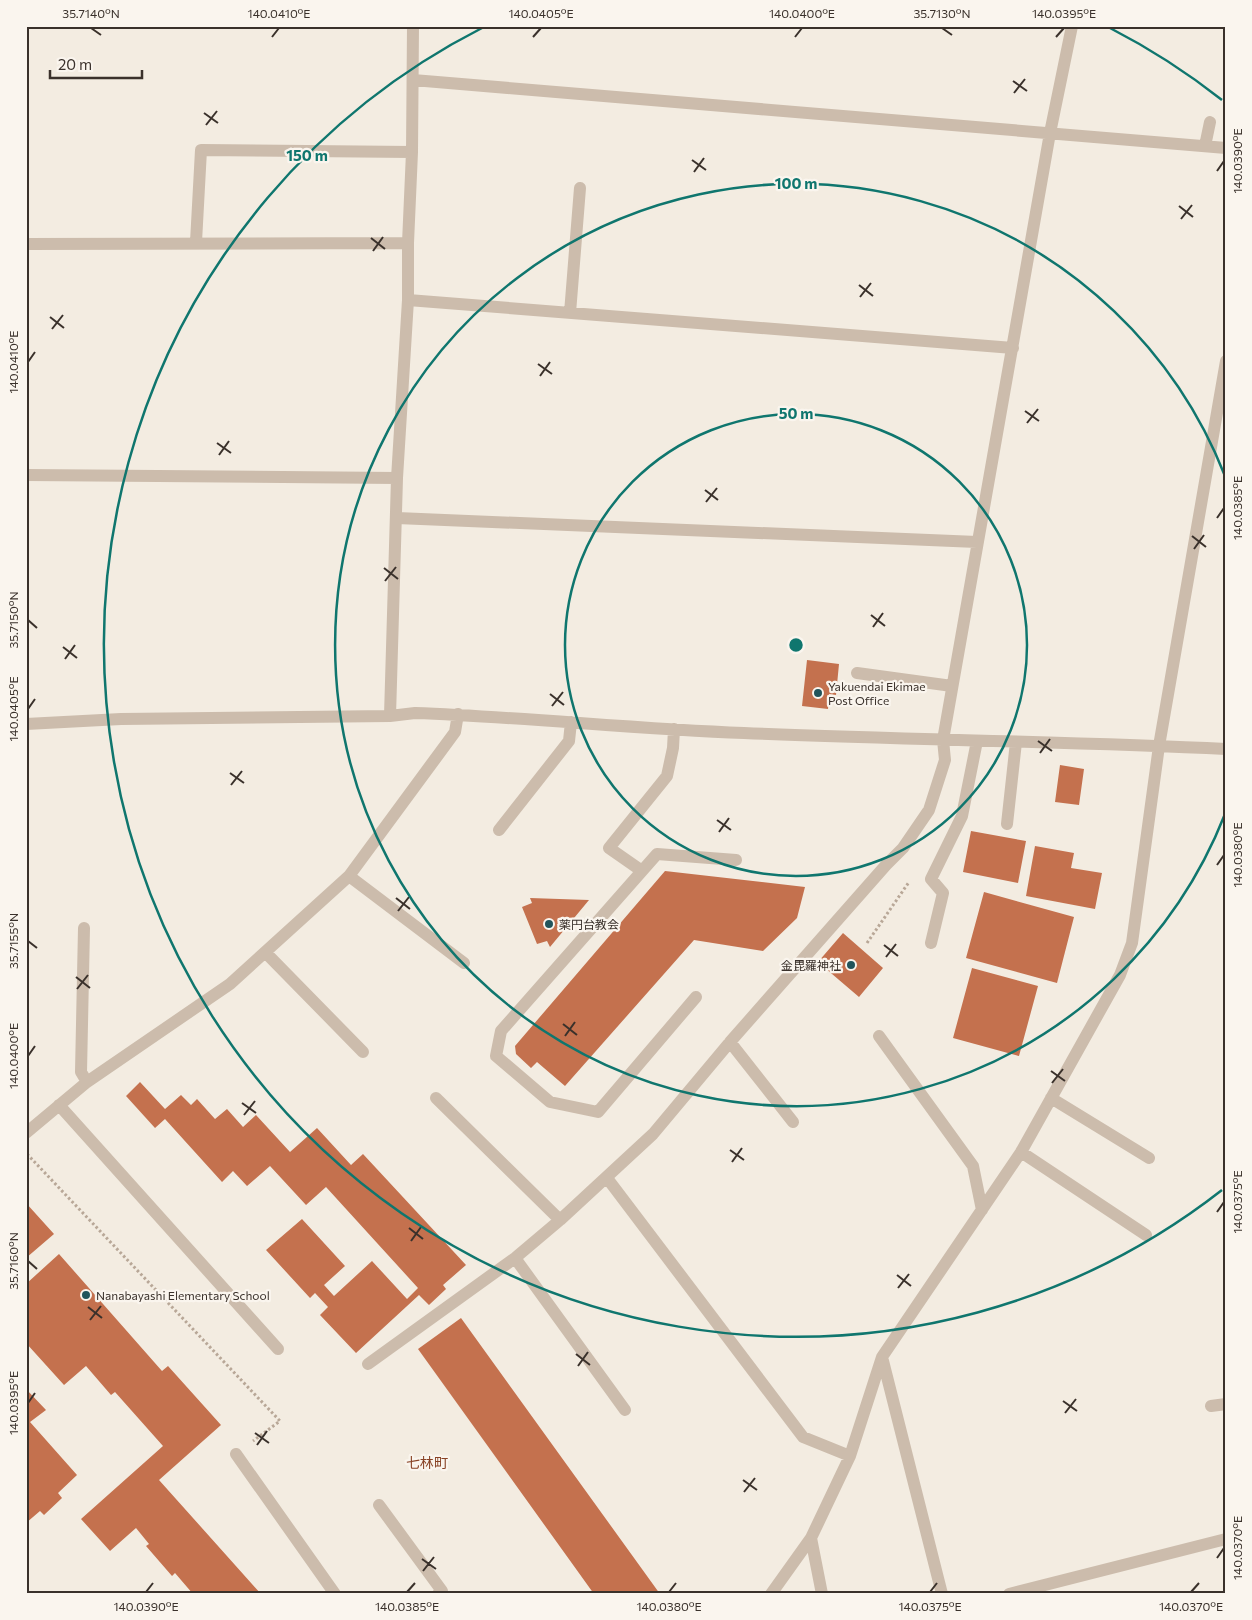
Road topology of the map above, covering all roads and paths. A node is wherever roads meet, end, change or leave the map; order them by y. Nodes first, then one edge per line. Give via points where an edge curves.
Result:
1 (413, 26) edge
2 (1072, 26) edge
3 (413, 80) junction
4 (1210, 122) dead end
5 (1050, 133) junction
6 (1205, 146) junction
7 (1226, 148) edge
8 (412, 152) junction
9 (580, 188) dead end
10 (196, 242) junction
11 (408, 243) junction
12 (26, 244) edge
13 (408, 300) junction
14 (570, 313) junction
15 (1013, 348) junction
16 (1226, 361) edge
17 (1223, 391) edge
18 (26, 475) edge
19 (397, 478) junction
20 (397, 518) junction
21 (977, 542) junction
22 (857, 673) dead end
23 (952, 686) junction
24 (458, 714) junction
25 (390, 716) junction
26 (571, 722) junction
27 (26, 724) edge
28 (674, 729) junction
29 (943, 740) junction
30 (977, 741) junction
31 (1016, 742) junction
32 (1159, 746) junction
33 (1226, 749) edge
34 (1007, 824) dead end
35 (499, 830) dead end
36 (736, 860) dead end
37 (642, 871) junction
38 (349, 876) junction
39 (84, 928) dead end
40 (931, 943) dead end
41 (265, 952) junction
42 (464, 963) dead end
43 (696, 997) dead end
44 (879, 1036) dead end
45 (730, 1042) junction
46 (363, 1052) dead end
47 (88, 1082) junction
48 (436, 1098) dead end
49 (1051, 1098) junction
50 (58, 1105) junction
51 (793, 1122) dead end
52 (26, 1133) edge
53 (1021, 1152) junction
54 (26, 1154) edge
55 (1149, 1158) dead end
56 (607, 1178) junction
57 (982, 1210) junction
58 (560, 1220) junction
59 (1146, 1235) dead end
60 (515, 1258) junction
61 (278, 1349) dead end
62 (882, 1357) junction
63 (368, 1364) dead end
64 (1226, 1404) edge
65 (1212, 1406) dead end
66 (625, 1410) dead end
67 (236, 1454) joint
68 (850, 1456) junction
69 (379, 1505) dead end
70 (811, 1538) junction
71 (1226, 1539) edge
72 (335, 1594) edge
73 (438, 1594) edge
74 (771, 1594) edge
75 (822, 1594) edge
76 (942, 1594) edge
77 (1009, 1594) edge

1 - 3 street
2 - 5 street
3 - 5 street
3 - 8 street
4 - 6 street
5 - 6 street
5 - 15 street
6 - 7 street
8 - 10 street via 201,150
8 - 11 street
9 - 14 street
10 - 11 street
10 - 12 street
11 - 13 street
13 - 14 street
13 - 19 street
14 - 15 street
15 - 21 street
16 - 17 street
17 - 32 street
18 - 19 street
19 - 20 street
20 - 21 street
20 - 25 street
21 - 23 street
22 - 23 street
23 - 29 street
24 - 25 street
24 - 26 street
24 - 38 street via 455,732
25 - 27 street via 121,719
26 - 28 street
26 - 35 street via 569,741
28 - 29 street
28 - 37 street via 667,776 609,848
29 - 30 street
29 - 45 street via 945,760 929,810 903,848
30 - 31 street
30 - 40 street via 962,816 931,879 943,894
31 - 32 street
31 - 34 street
32 - 33 street
32 - 49 street via 1132,944 1120,975
36 - 37 street via 657,854
37 - 43 street via 501,1031 496,1056 550,1102 598,1112
38 - 41 street
38 - 42 street
39 - 47 street via 81,1072
41 - 46 street
41 - 47 street via 230,984
44 - 57 street via 973,1166
45 - 51 street
45 - 56 street via 654,1134
47 - 50 street
48 - 58 street
49 - 53 street
49 - 55 street
50 - 52 street
50 - 61 street
53 - 57 street
53 - 59 street
54 - 67 path via 280,1422
56 - 58 street
56 - 68 street via 803,1437
57 - 62 street
58 - 60 street
60 - 63 street
60 - 66 street
62 - 68 street
62 - 76 street
64 - 65 street
67 - 72 street
68 - 70 street
69 - 73 street via 442,1590
70 - 74 street
70 - 75 street
71 - 77 street

